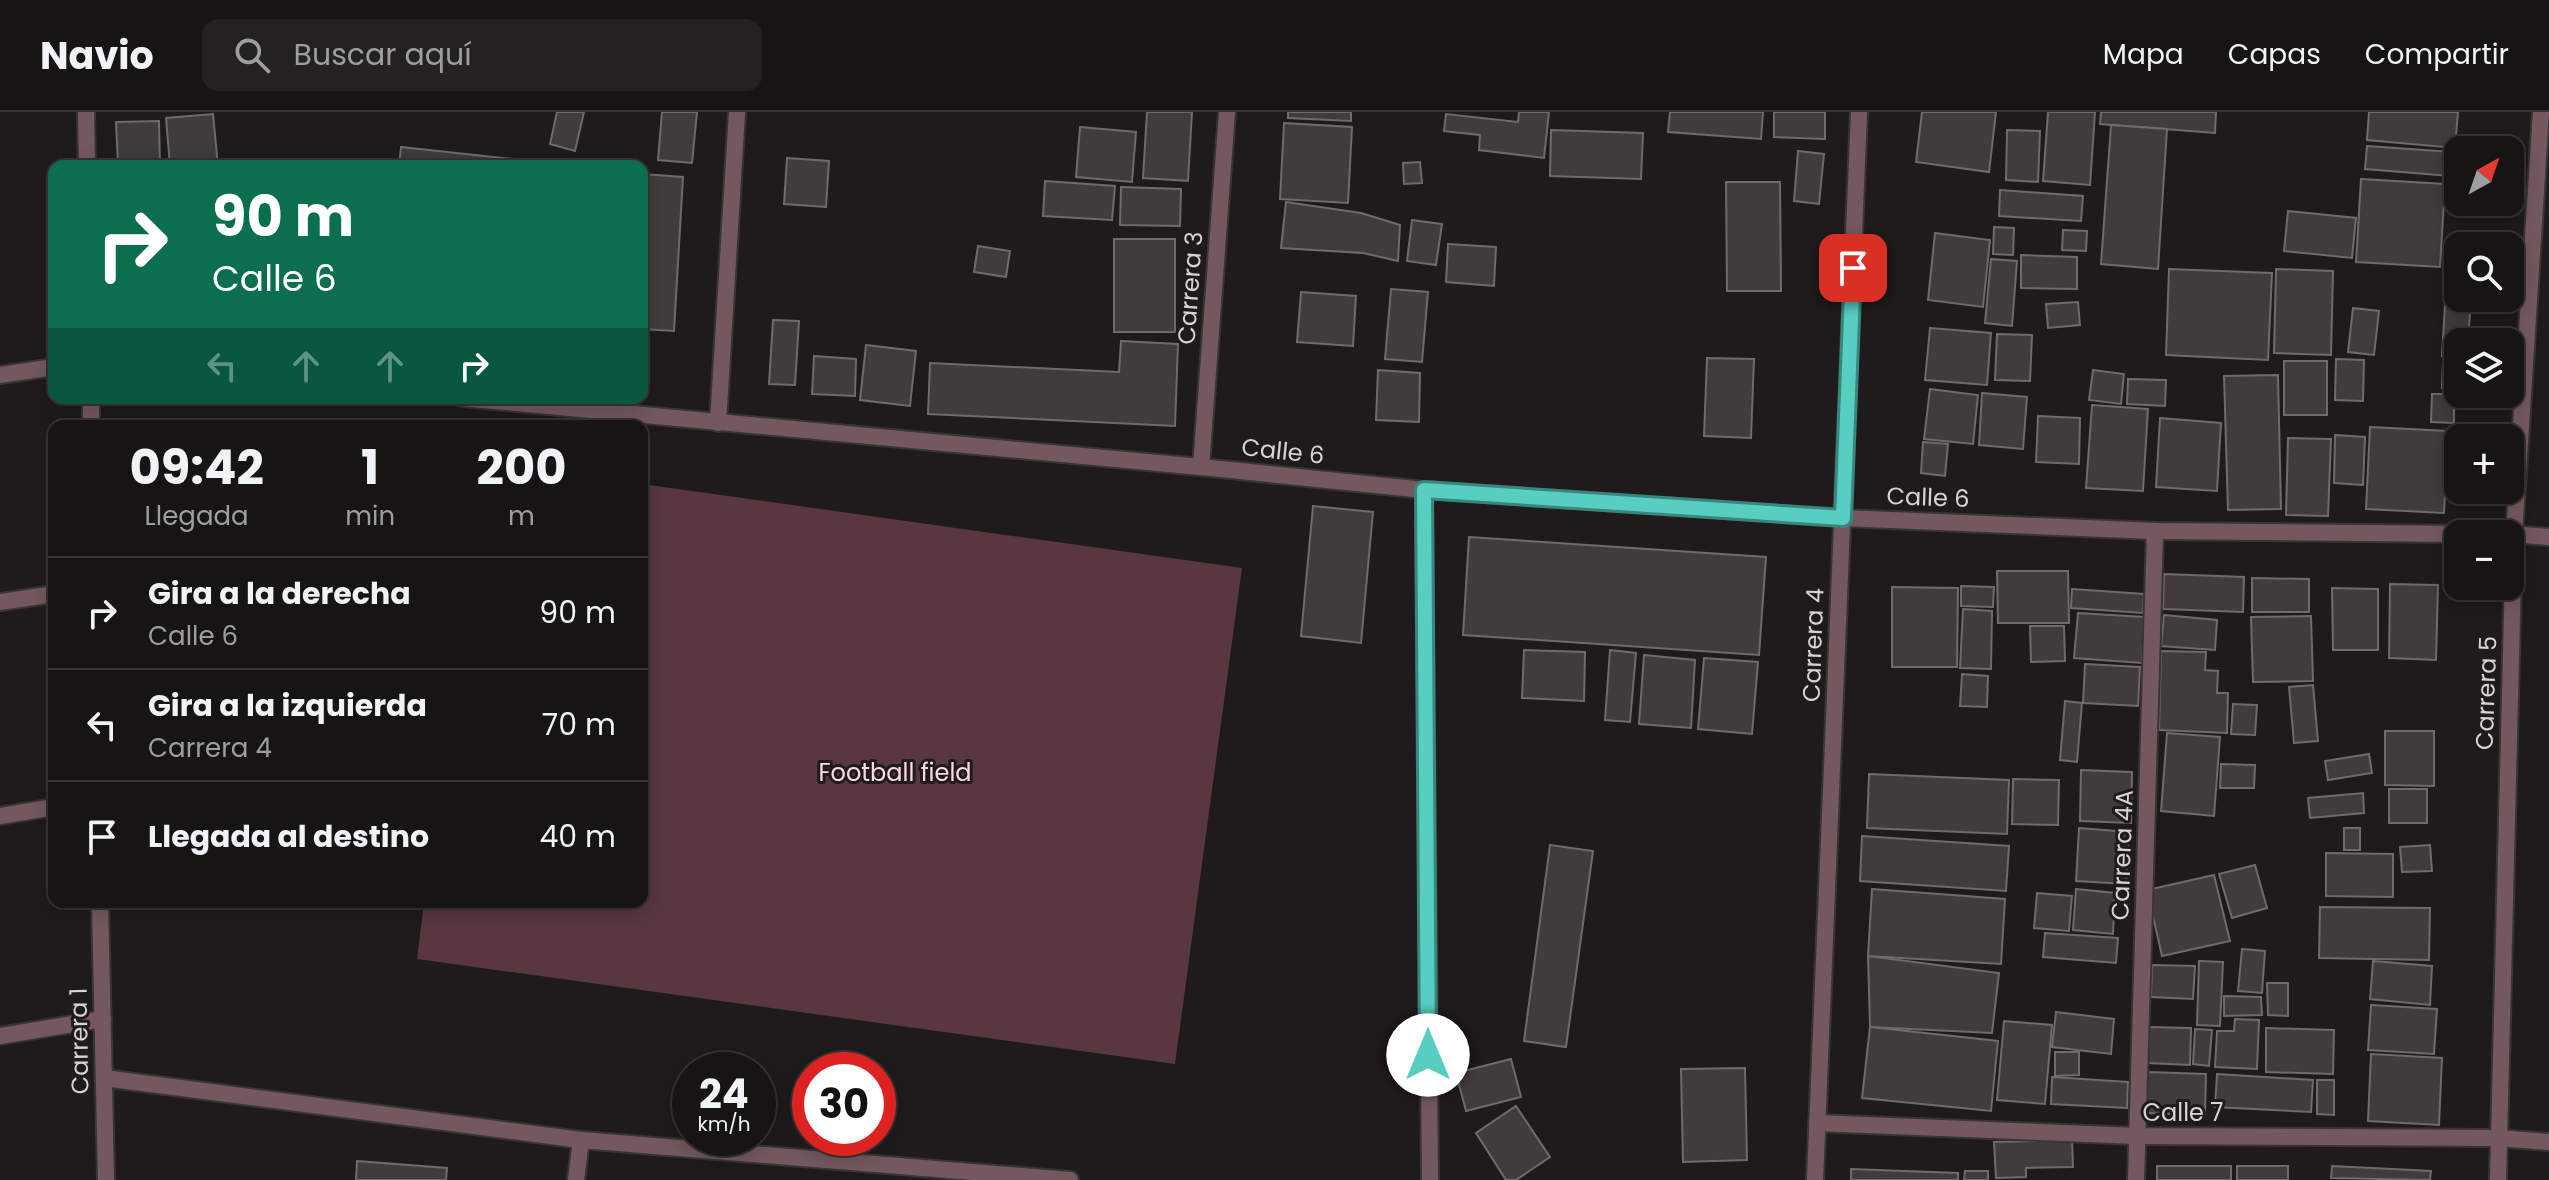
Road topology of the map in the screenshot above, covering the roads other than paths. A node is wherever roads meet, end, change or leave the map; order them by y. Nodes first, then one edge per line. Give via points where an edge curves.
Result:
1 (86, 112) edge
2 (737, 112) edge
3 (1227, 112) edge
4 (1859, 112) edge
5 (2541, 112) edge
6 (87, 160) edge
7 (48, 368) edge
8 (0, 375) edge
9 (523, 404) edge
10 (718, 423) junction
11 (1201, 467) junction
12 (1424, 490) junction
13 (1843, 518) junction
14 (2513, 520) edge
15 (2155, 531) junction
16 (2444, 534) edge
17 (2524, 535) edge
18 (2549, 537) edge
19 (48, 595) edge
20 (2510, 600) edge
21 (0, 602) edge
22 (48, 808) edge
23 (0, 816) edge
24 (100, 908) edge
25 (103, 1019) junction
26 (0, 1036) edge
27 (104, 1078) junction
28 (1817, 1123) junction
29 (2137, 1136) junction
30 (2498, 1138) junction
31 (581, 1140) junction
32 (2549, 1142) edge
33 (106, 1180) edge
34 (576, 1180) edge
35 (1070, 1180) edge
36 (1430, 1180) edge
37 (1815, 1180) edge
38 (2136, 1180) edge
39 (2498, 1180) edge

1 - 6 street
2 - 10 street
3 - 11 street, Carrera 3
4 - 13 street, Carrera 4
5 - 14 street, Carrera 5
7 - 8 street
9 - 10 street, Calle 6
10 - 11 street, Calle 6
11 - 12 street, Calle 6
12 - 13 street, Calle 6
12 - 36 street
13 - 15 street, Calle 6
13 - 28 street, Carrera 4
15 - 16 street, Calle 6
15 - 29 street, Carrera 4A
17 - 18 street
19 - 21 street
20 - 30 street, Carrera 5
22 - 23 street
24 - 25 street, Carrera 1
25 - 26 street
25 - 27 street, Carrera 1
27 - 31 street
27 - 33 street, Carrera 1
28 - 29 street, Calle 7
28 - 37 street, Carrera 4
29 - 30 street, Calle 7
29 - 38 street, Carrera 4A
30 - 32 street, Calle 7
30 - 39 street, Carrera 5
31 - 34 street
31 - 35 street

